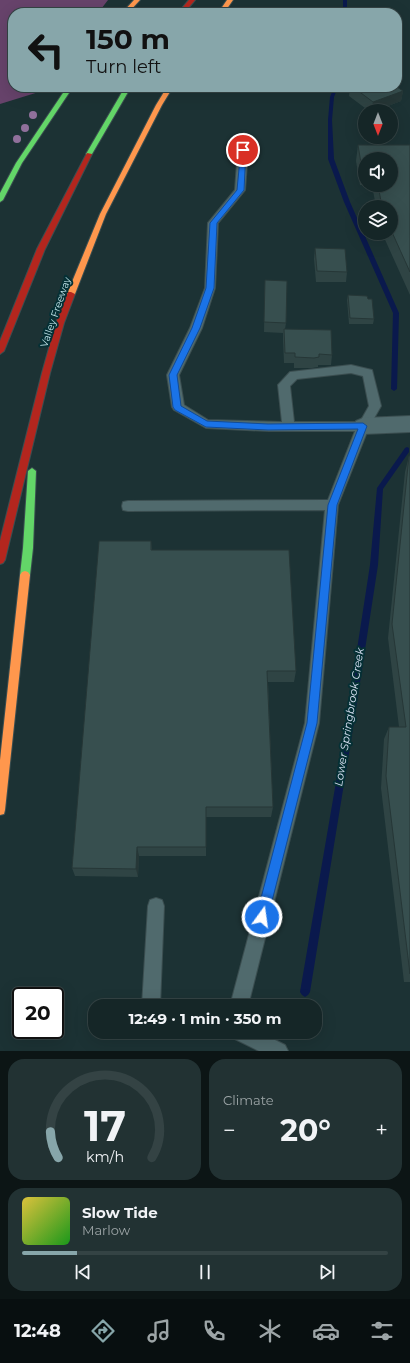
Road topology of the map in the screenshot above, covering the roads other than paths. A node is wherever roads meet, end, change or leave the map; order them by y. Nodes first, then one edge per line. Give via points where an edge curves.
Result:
1 (137, 0) edge
2 (192, 0) edge
3 (230, 0) edge
4 (130, 8) edge
5 (185, 8) edge
6 (224, 8) edge
7 (67, 92) edge
8 (125, 92) edge
9 (167, 92) edge
10 (244, 136) dead end
11 (0, 200) edge
12 (0, 351) edge
13 (35, 421) junction
14 (410, 424) edge
15 (363, 426) junction
16 (288, 427) junction
17 (332, 505) junction
18 (128, 506) dead end
19 (0, 560) edge
20 (0, 810) edge
21 (156, 906) dead end
22 (151, 999) edge
23 (241, 999) edge
24 (254, 1039) edge
25 (279, 1051) edge

1 - 4 main road
2 - 5 main road
3 - 6 main road
7 - 11 main road via 19,163
8 - 12 main road via 101,130 54,217
9 - 13 main road, Valley Freeway via 103,214 60,323
10 - 16 lane via 240,190 213,223 210,288 196,328 173,375 178,407 206,424
13 - 19 main road, Valley Freeway
13 - 20 main road via 28,548
14 - 15 street
15 - 16 lane
15 - 16 lane via 375,406 374,399 368,373 351,368 294,375 284,386
15 - 17 lane
17 - 18 lane
17 - 23 lane via 312,723
21 - 22 lane
24 - 25 lane

